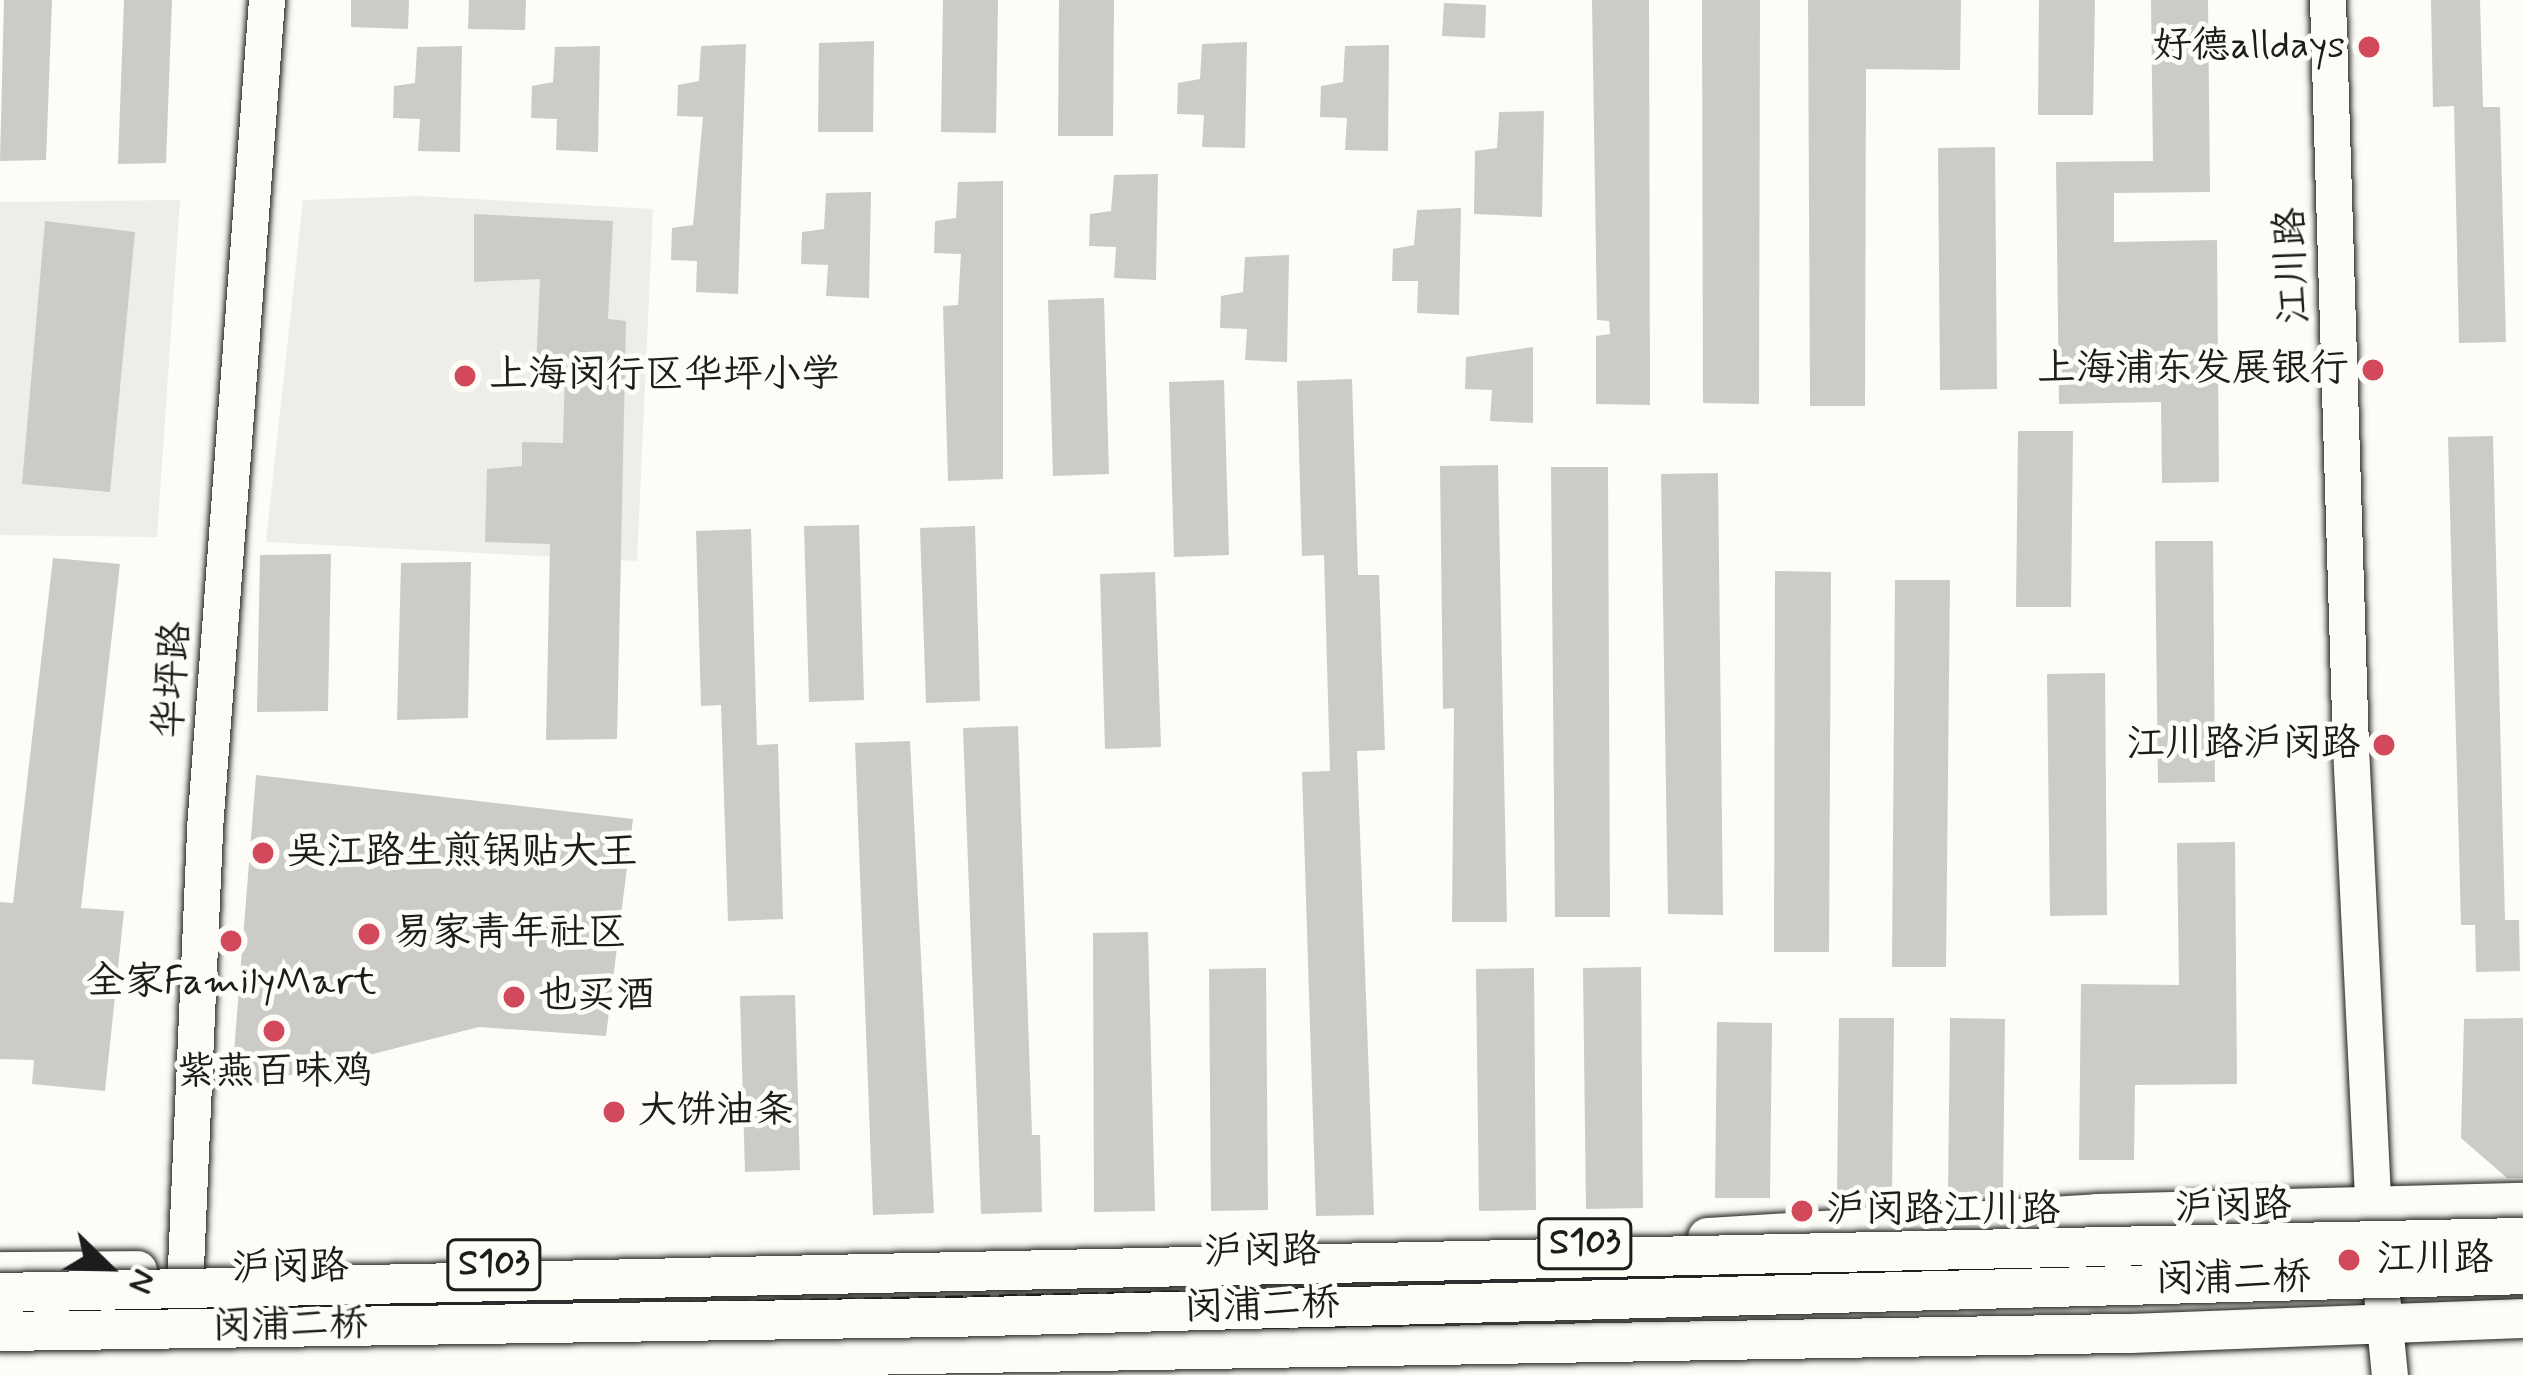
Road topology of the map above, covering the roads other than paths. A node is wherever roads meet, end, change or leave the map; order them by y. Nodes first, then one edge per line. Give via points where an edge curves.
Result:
1 (267, 0) edge
2 (2328, 0) edge
3 (2523, 1202) edge
4 (2373, 1203) junction
5 (2523, 1237) edge
6 (191, 1270) junction
7 (0, 1271) edge
8 (2523, 1274) edge
9 (0, 1292) edge
10 (2523, 1318) edge
11 (2381, 1321) junction
12 (0, 1331) edge
13 (176, 1366) junction
14 (0, 1370) edge
15 (2390, 1375) edge

1 - 6 main road, 华坪路 via 204,852
2 - 4 main road, 江川路
3 - 4 main road, 沪闵路 / S103
4 - 6 main road, 沪闵路 / S103 via 1422,1250
4 - 11 main road, 江川路
5 - 9 main road, 闵浦二桥, bridge
6 - 7 main road, 沪闵路 / S103
6 - 13 main road, 华坪路
8 - 12 main road, 闵浦二桥, bridge via 926,1318
10 - 11 main road
11 - 13 main road via 2130,1333
11 - 15 main road, 江川路
13 - 14 main road

